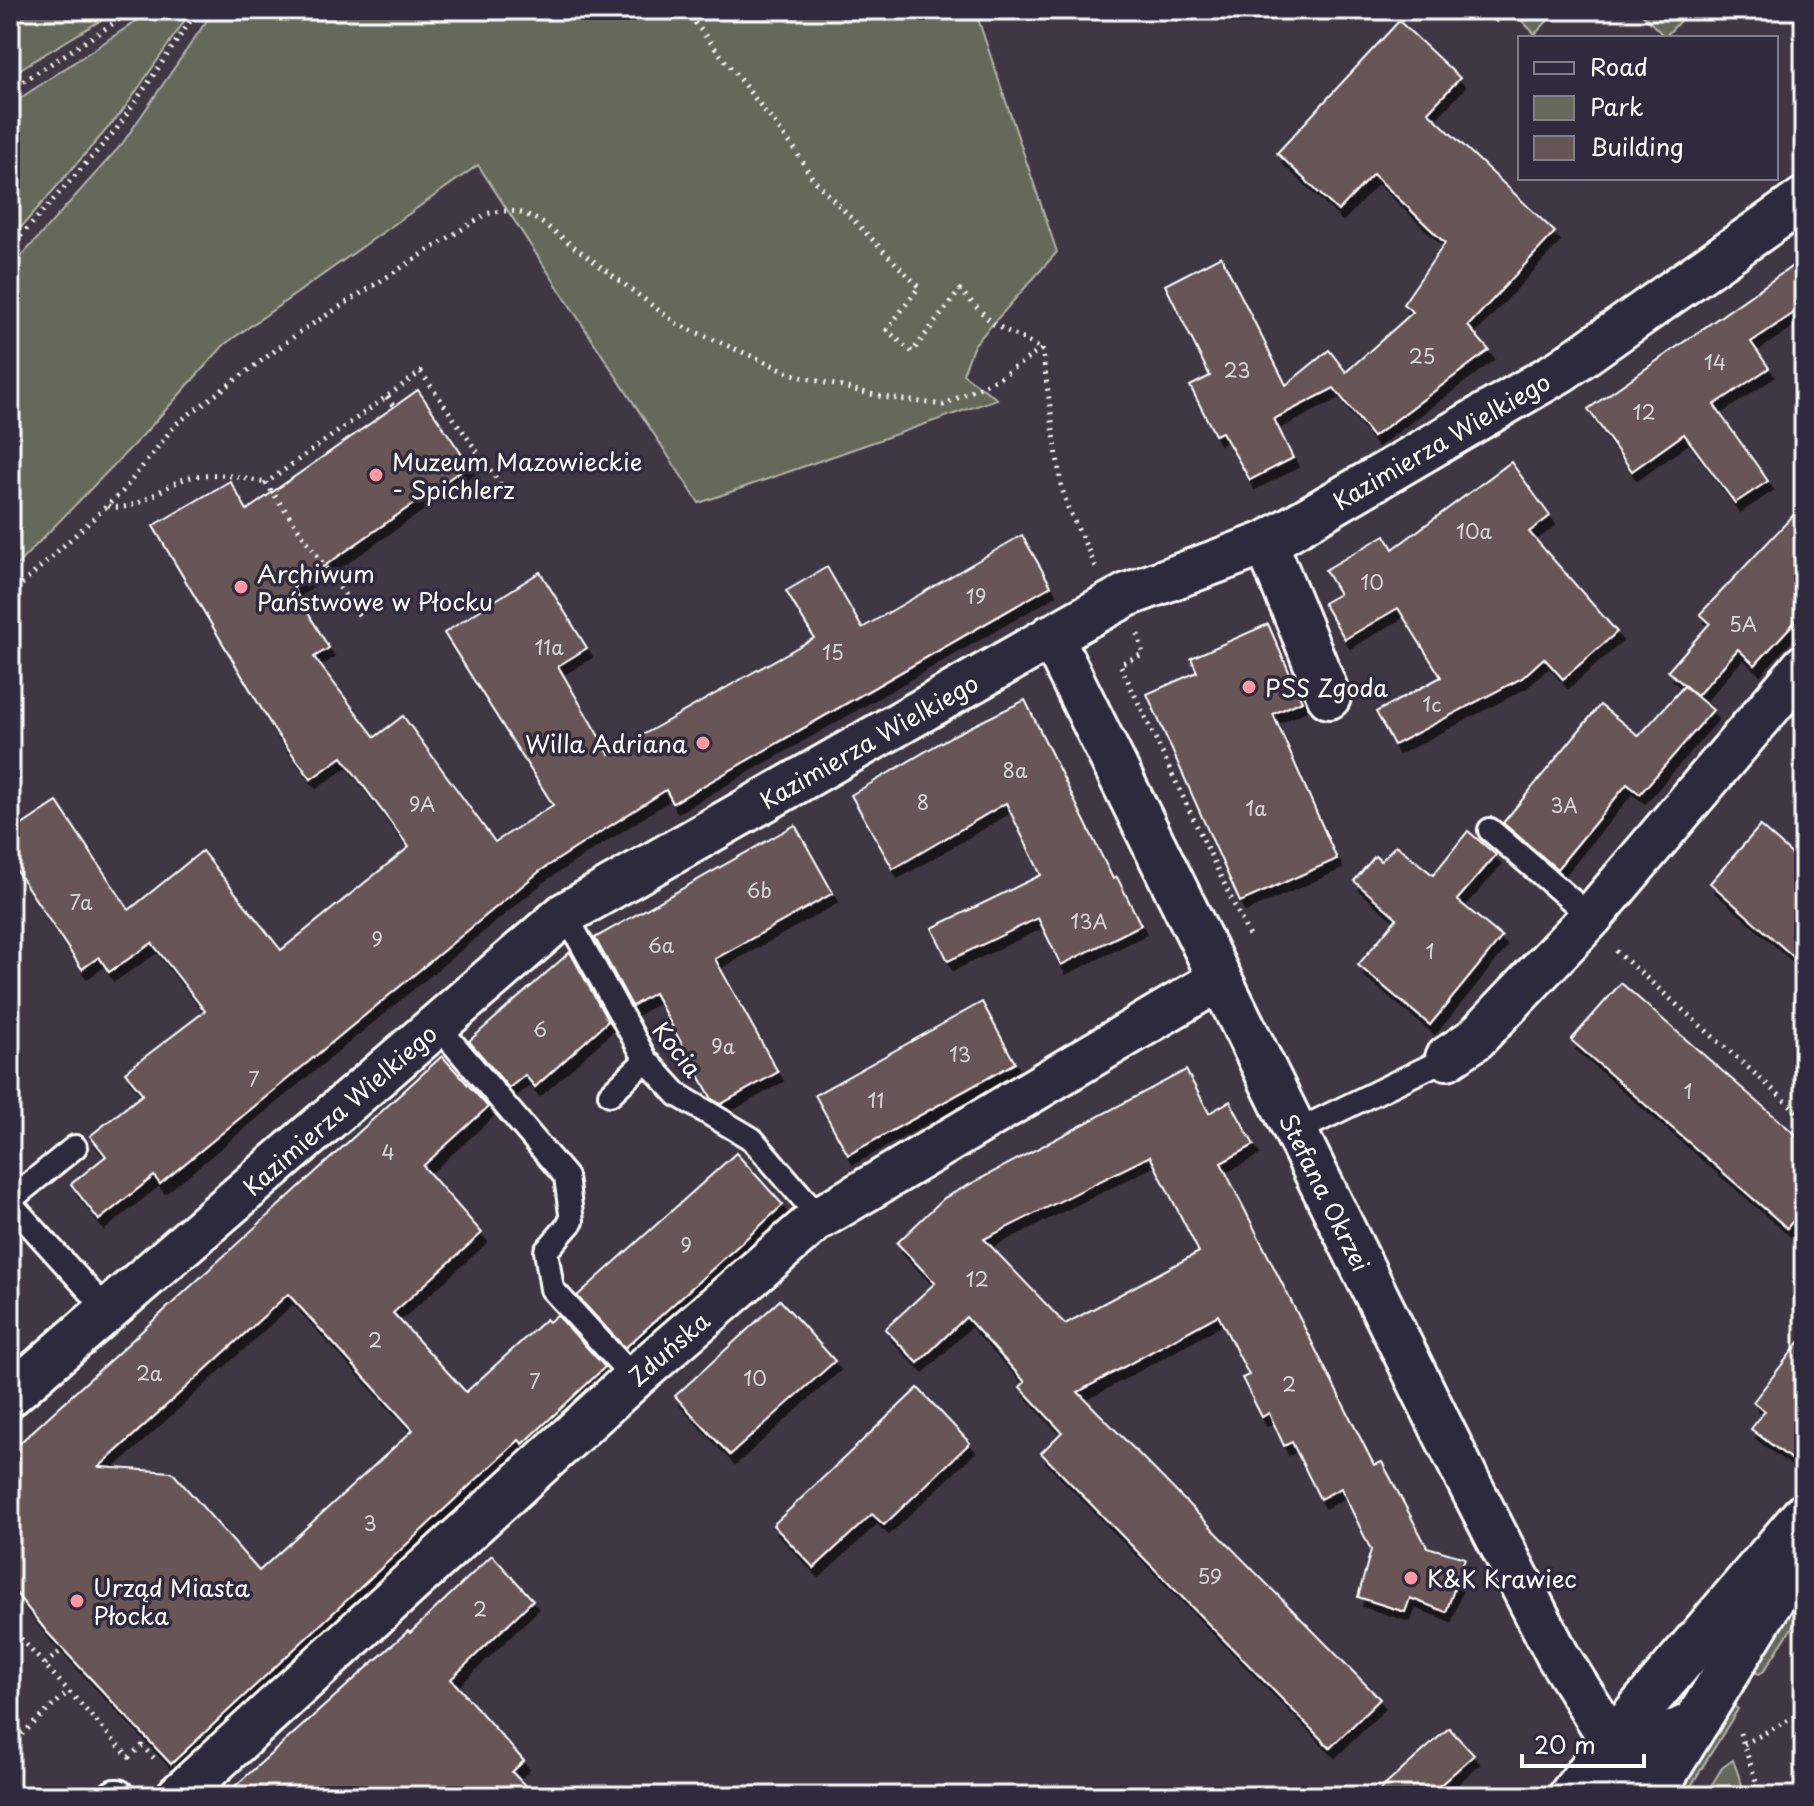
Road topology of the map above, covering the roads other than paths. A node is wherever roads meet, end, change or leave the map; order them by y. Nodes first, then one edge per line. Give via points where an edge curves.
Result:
1 (1804, 199) edge
2 (1266, 543) junction
3 (1051, 636) junction
4 (1804, 666) edge
5 (1329, 697) dead end
6 (1490, 830) dead end
7 (565, 914) junction
8 (1588, 921) junction
9 (1220, 979) junction
10 (437, 1025) junction
11 (1447, 1058) joint
12 (646, 1060) junction
13 (610, 1094) dead end
14 (1297, 1131) junction
15 (75, 1147) dead end
16 (10, 1202) edge
17 (820, 1218) junction
18 (108, 1311) junction
19 (634, 1378) junction
20 (10, 1395) edge
21 (1804, 1516) edge
22 (1804, 1546) edge
23 (1718, 1724) junction
24 (1612, 1742) junction
25 (169, 1780) edge
26 (1571, 1796) edge
27 (1620, 1796) edge
28 (1651, 1796) edge

1 - 2 street, Kazimierza Wielkiego via 1562,370
2 - 3 street, Kazimierza Wielkiego via 1127,595
2 - 5 street
3 - 7 street, Kazimierza Wielkiego
3 - 9 street, Stefana Okrzei
4 - 8 street
6 - 8 lane
7 - 10 street, Kazimierza Wielkiego
7 - 12 lane, Kocia
8 - 11 street via 1475,1039
9 - 14 street, Stefana Okrzei
9 - 17 street, Zduńska
10 - 18 street, Kazimierza Wielkiego
10 - 19 lane via 566,1177 572,1221 546,1251 552,1289
11 - 14 lane
12 - 13 lane
12 - 17 lane, Kocia via 678,1095 752,1139
14 - 24 street, Stefana Okrzei via 1558,1656
15 - 16 lane
16 - 18 lane
17 - 19 street, Zduńska
18 - 20 street, Kazimierza Wielkiego
19 - 25 street, Zduńska
21 - 24 street
22 - 23 street
23 - 24 street via 1639,1744
23 - 28 street
24 - 26 street
24 - 27 street, Stefana Okrzei via 1625,1762

